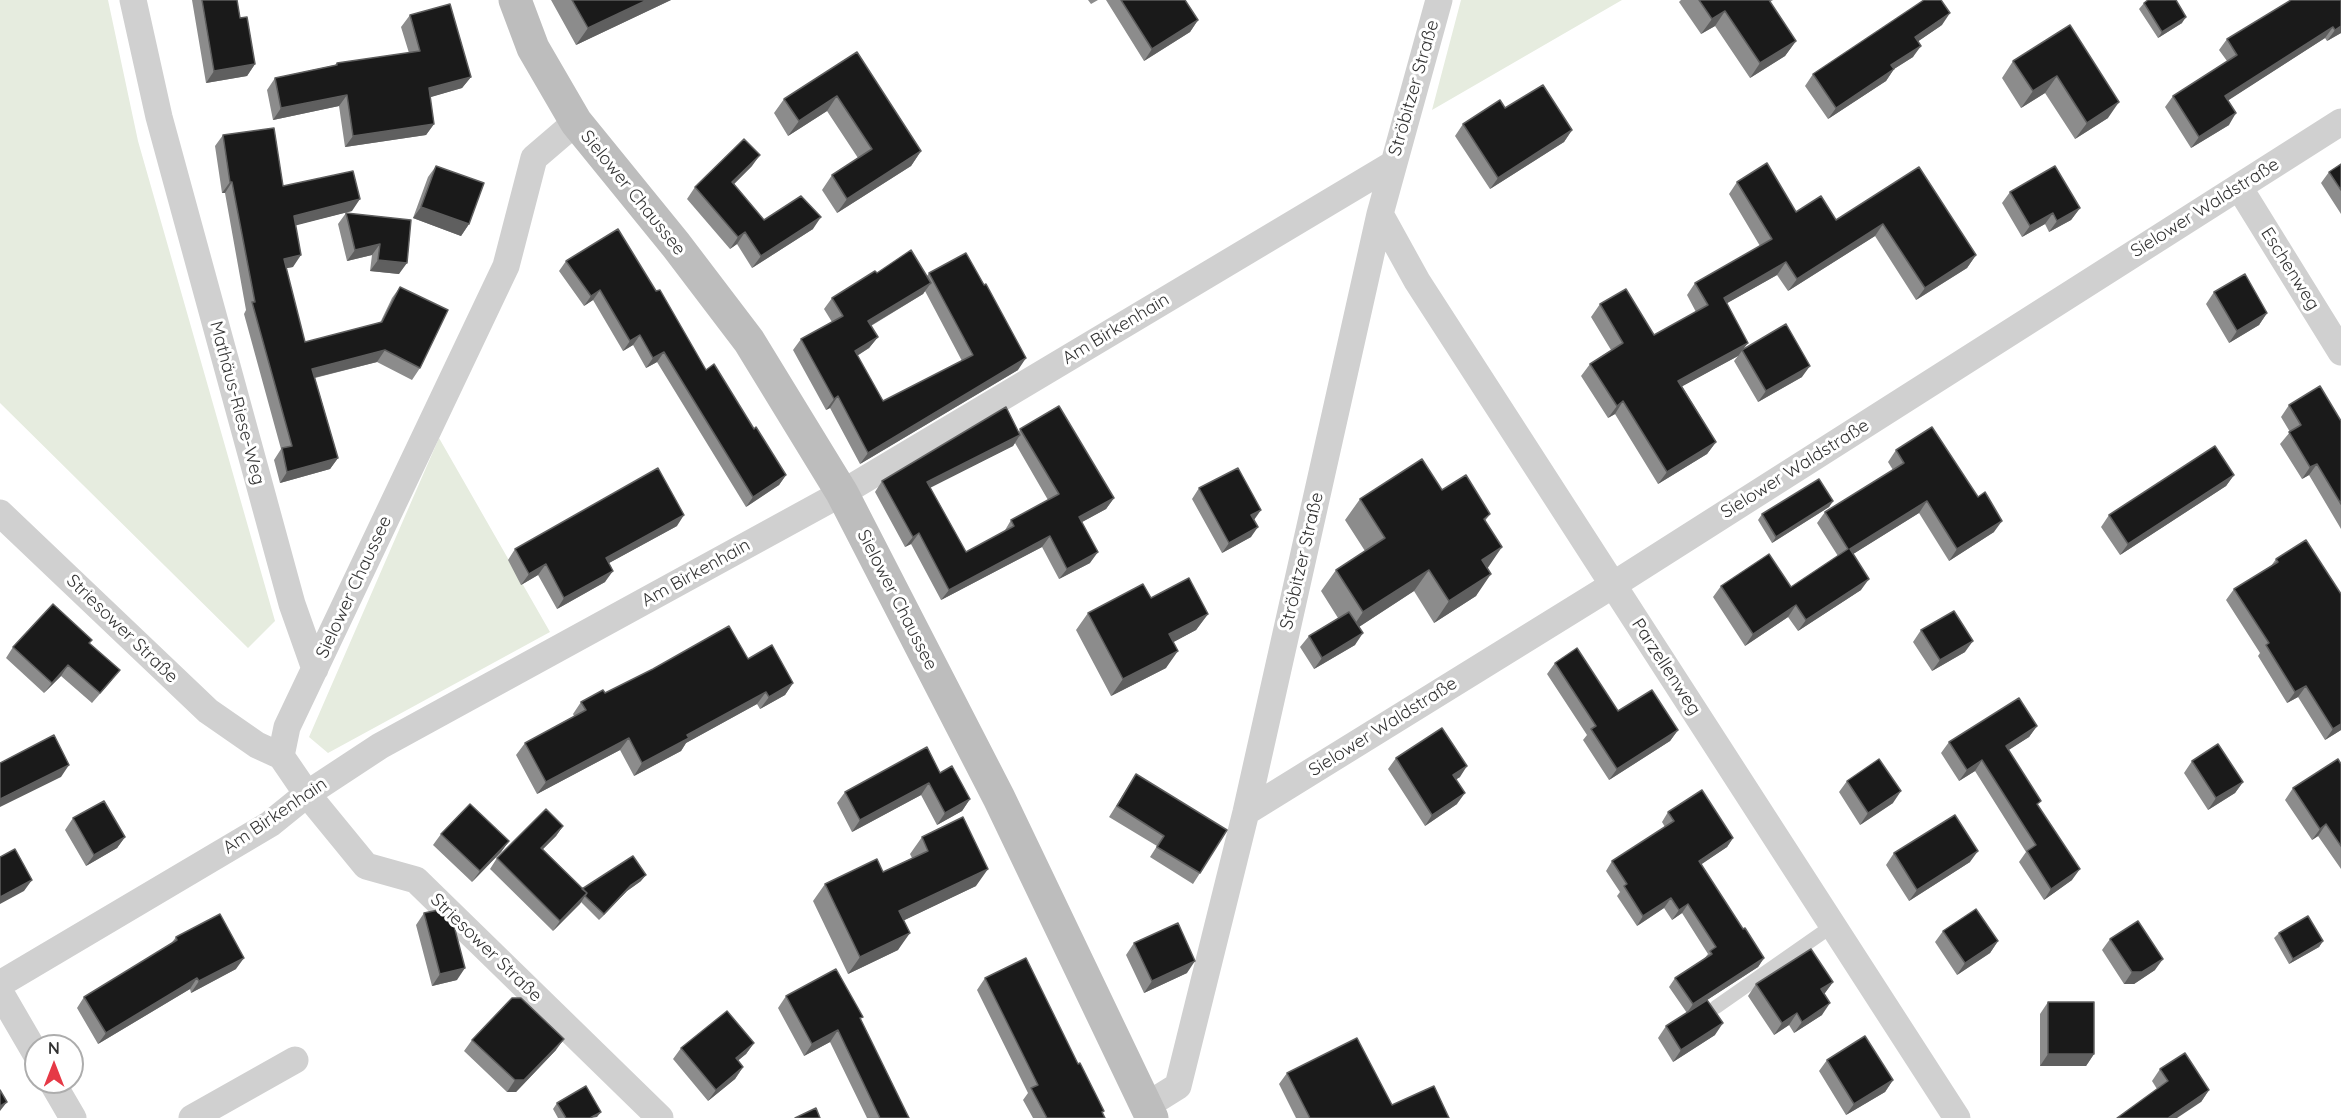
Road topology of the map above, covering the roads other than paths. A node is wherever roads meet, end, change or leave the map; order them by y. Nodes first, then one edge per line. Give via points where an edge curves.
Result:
1 (134, 0) edge
2 (515, 0) edge
3 (1439, 0) edge
4 (576, 122) junction
5 (2341, 122) edge
6 (1393, 164) junction
7 (2239, 187) junction
8 (1380, 214) junction
9 (2341, 352) edge
10 (842, 493) junction
11 (0, 513) edge
12 (1613, 585) junction
13 (315, 669) junction
14 (281, 756) junction
15 (307, 794) junction
16 (1246, 812) junction
17 (1832, 926) junction
18 (0, 984) edge
19 (0, 992) edge
20 (1716, 1007) dead end
21 (24, 1034) edge
22 (295, 1060) dead end
23 (59, 1094) edge
24 (1149, 1112) edge
25 (73, 1118) edge
26 (192, 1118) edge
27 (660, 1118) edge
28 (1957, 1118) edge

1 - 13 street, Mathäus-Riese-Weg via 159,117 292,604
2 - 4 main road, Sielower Chaussee via 533,48
3 - 6 street, Ströbitzer Straße
4 - 10 main road, Sielower Chaussee via 749,341
4 - 13 street, Sielower Chaussee via 534,158 506,266
5 - 7 street, Sielower Waldstraße
6 - 8 street, Ströbitzer Straße
6 - 10 street, Am Birkenhain
7 - 9 street, Eschenweg
7 - 12 street, Sielower Waldstraße
8 - 12 street, Parzellenweg via 1417,281
8 - 16 street, Ströbitzer Straße
10 - 15 street, Am Birkenhain via 380,746
10 - 24 main road, Sielower Chaussee via 999,798
11 - 14 street, Striesower Straße via 208,711 257,745
12 - 16 street, Sielower Waldstraße
12 - 17 street, Parzellenweg
13 - 14 street via 287,727
14 - 15 street
15 - 18 street, Am Birkenhain via 270,824
15 - 27 street, Striesower Straße via 366,866 416,880
16 - 24 street, Ströbitzer Straße via 1178,1086
17 - 20 lane
17 - 28 street, Parzellenweg
19 - 21 street
22 - 26 street
23 - 25 street

